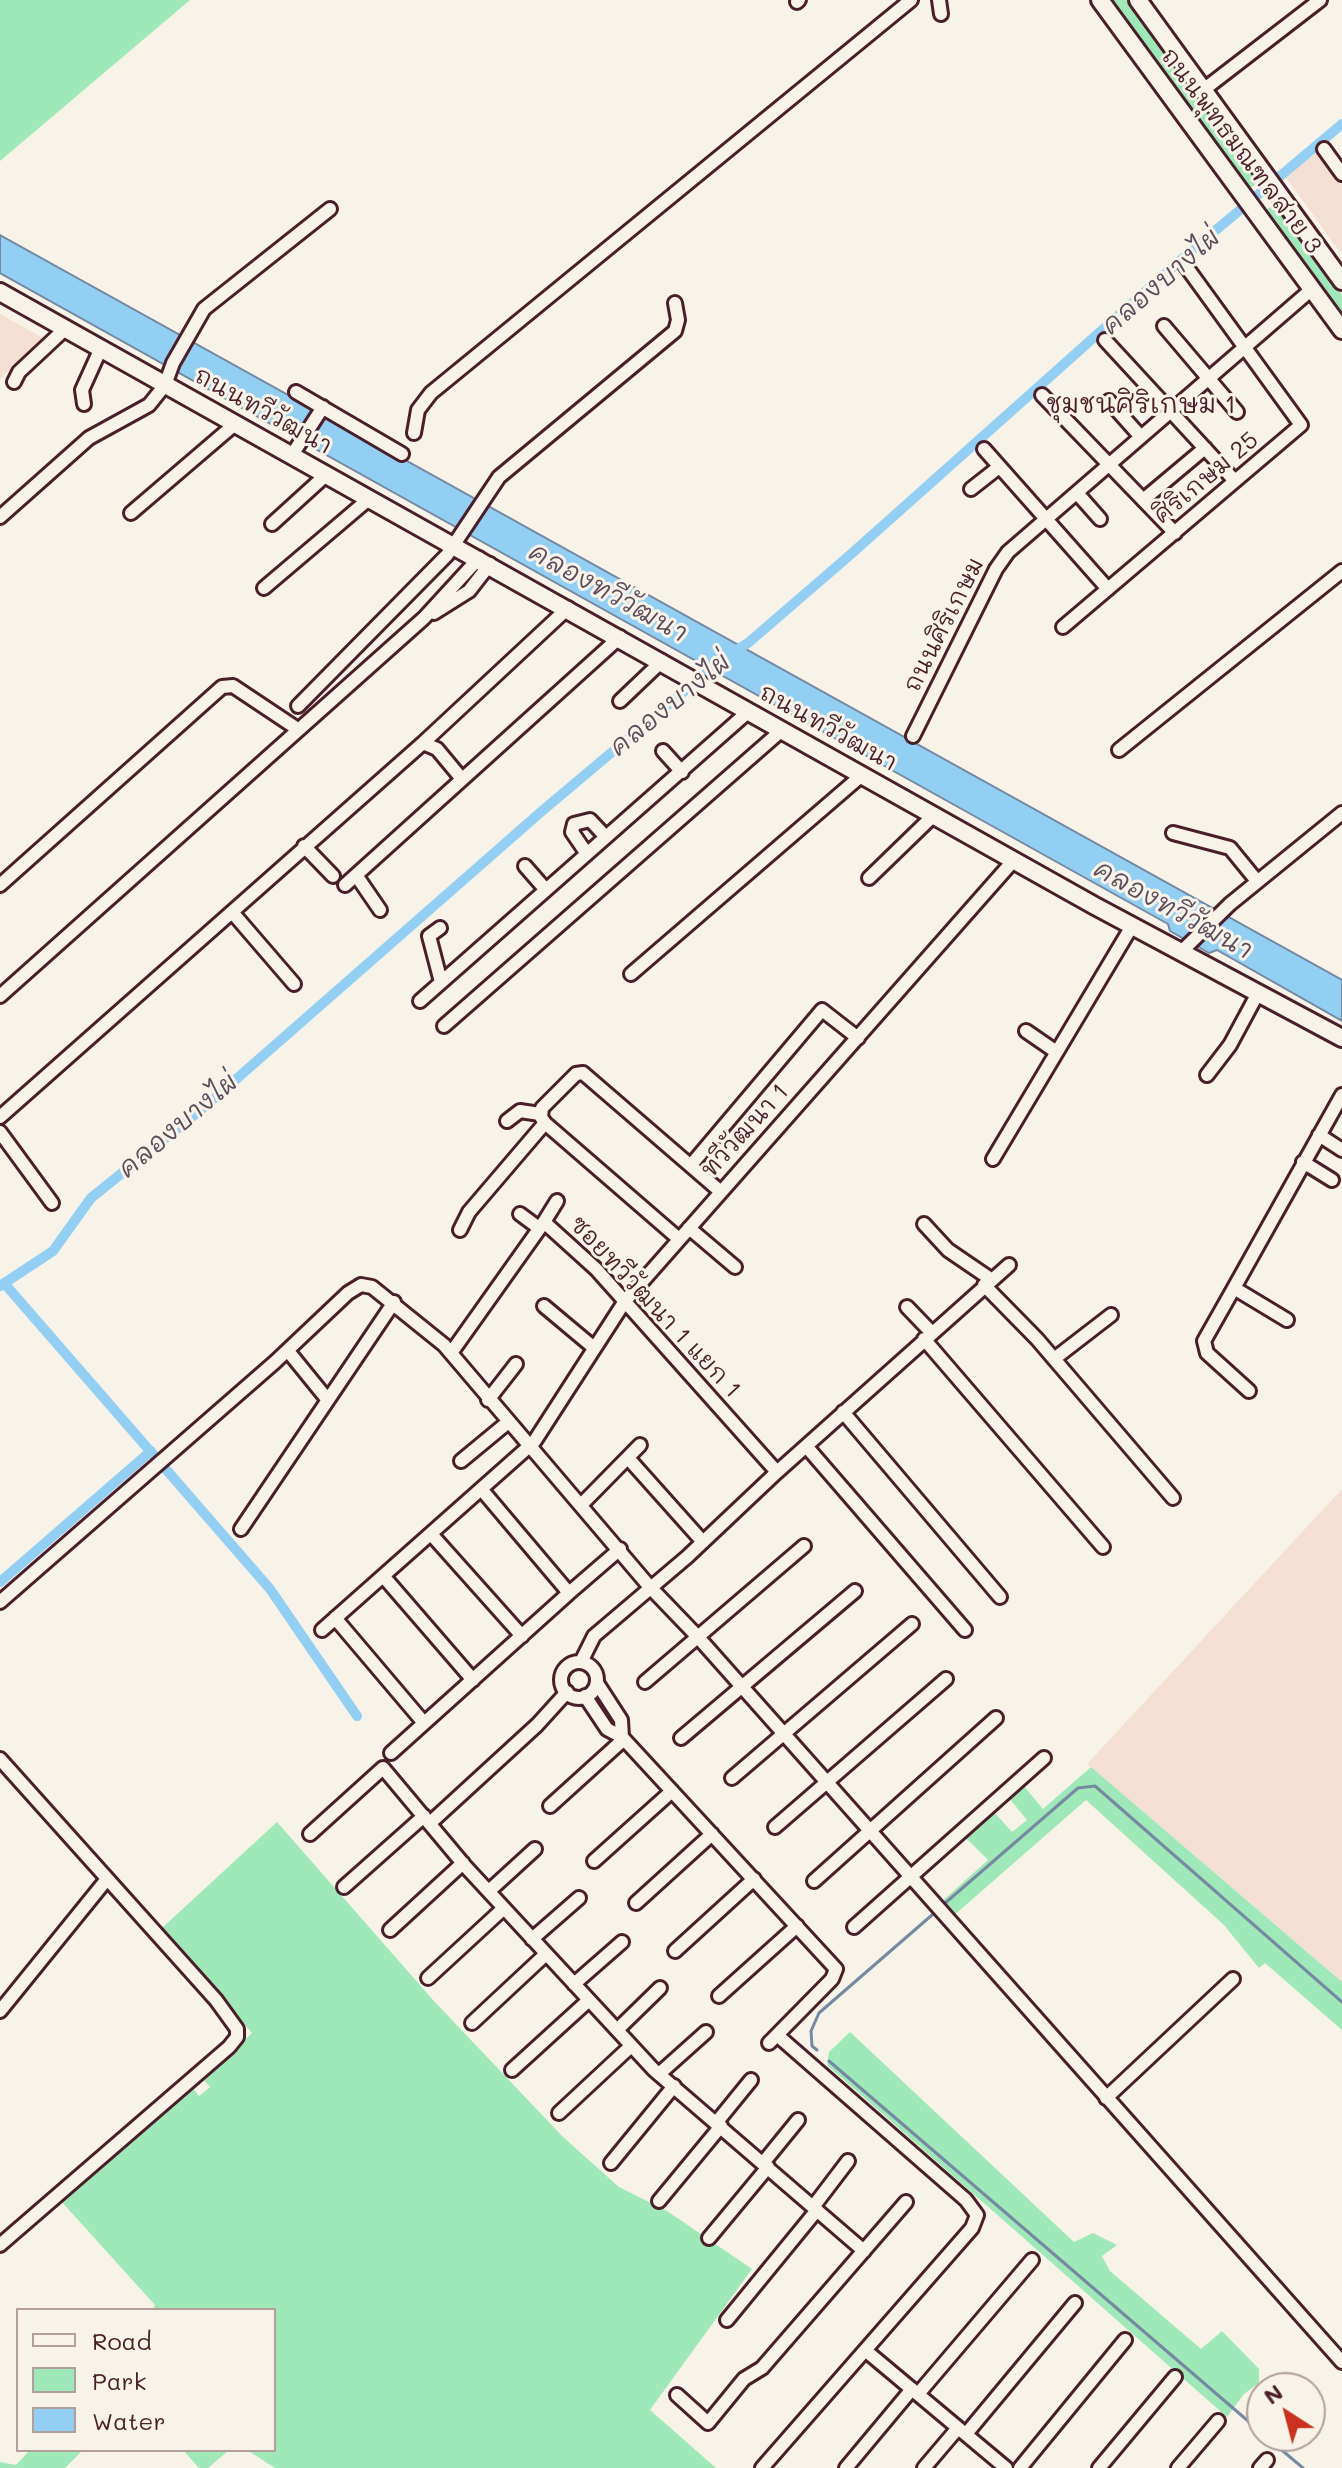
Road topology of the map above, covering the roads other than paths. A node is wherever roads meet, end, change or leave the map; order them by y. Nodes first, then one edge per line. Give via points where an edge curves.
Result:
1 (911, 0) edge
2 (939, 0) edge
3 (1100, 0) edge
4 (1138, 0) edge
5 (1320, 0) edge
6 (941, 14) dead end
7 (1202, 91) junction
8 (1324, 149) dead end
9 (1342, 174) edge
10 (330, 209) dead end
11 (1185, 265) dead end
12 (1339, 270) edge
13 (1308, 283) junction
14 (0, 292) edge
15 (675, 303) dead end
16 (1164, 326) dead end
17 (66, 328) junction
18 (1342, 330) edge
19 (1105, 340) dead end
20 (1245, 345) junction
21 (101, 348) junction
22 (1209, 376) junction
23 (14, 382) dead end
24 (165, 385) junction
25 (296, 392) dead end
26 (1042, 395) dead end
27 (1109, 401) dead end
28 (84, 404) dead end
29 (322, 408) junction
30 (1170, 410) junction
31 (1237, 412) dead end
32 (235, 424) junction
33 (414, 433) dead end
34 (1141, 437) junction
35 (1205, 448) junction
36 (984, 449) dead end
37 (295, 450) junction
38 (402, 454) dead end
39 (1109, 465) junction
40 (999, 467) junction
41 (327, 474) junction
42 (1235, 481) junction
43 (971, 489) dead end
44 (1077, 493) junction
45 (370, 498) junction
46 (1143, 500) junction
47 (131, 513) dead end
48 (0, 517) edge
49 (1100, 519) dead end
50 (1046, 520) junction
51 (272, 524) dead end
52 (1175, 533) junction
53 (456, 546) junction
54 (484, 561) junction
55 (1342, 571) edge
56 (264, 588) dead end
57 (1108, 589) junction
58 (568, 608) junction
59 (1063, 627) dead end
60 (620, 637) junction
61 (662, 661) junction
62 (620, 701) dead end
63 (298, 706) dead end
64 (749, 711) junction
65 (296, 728) junction
66 (782, 730) junction
67 (913, 736) dead end
68 (423, 743) junction
69 (1119, 750) dead end
70 (663, 751) dead end
71 (682, 772) junction
72 (862, 775) junction
73 (462, 779) junction
74 (1342, 813) edge
75 (934, 815) junction
76 (1173, 833) dead end
77 (606, 837) junction
78 (304, 846) junction
79 (587, 854) junction
80 (1014, 860) junction
81 (525, 866) dead end
82 (356, 875) junction
83 (333, 876) dead end
84 (869, 878) dead end
85 (1257, 881) junction
86 (0, 885) edge
87 (345, 885) dead end
88 (546, 890) junction
89 (380, 910) dead end
90 (232, 912) junction
91 (1132, 926) junction
92 (440, 928) dead end
93 (1186, 947) junction
94 (631, 974) dead end
95 (441, 982) junction
96 (294, 984) dead end
97 (1258, 993) junction
98 (0, 996) edge
99 (420, 1001) dead end
100 (444, 1026) dead end
101 (1026, 1031) dead end
102 (858, 1038) junction
103 (1342, 1038) edge
104 (1055, 1051) junction
105 (1207, 1075) dead end
106 (1342, 1095) edge
107 (1338, 1110) edge
108 (0, 1117) edge
109 (543, 1119) junction
110 (507, 1121) dead end
111 (0, 1132) edge
112 (1319, 1135) junction
113 (1342, 1150) edge
114 (993, 1159) dead end
115 (1303, 1162) junction
116 (691, 1165) junction
117 (1332, 1180) dead end
118 (721, 1192) junction
119 (557, 1201) dead end
120 (52, 1203) dead end
121 (520, 1214) dead end
122 (924, 1224) dead end
123 (542, 1225) junction
124 (689, 1228) junction
125 (460, 1230) dead end
126 (679, 1239) junction
127 (1009, 1265) dead end
128 (735, 1267) dead end
129 (988, 1282) junction
130 (1234, 1288) junction
131 (625, 1301) junction
132 (394, 1302) junction
133 (544, 1306) dead end
134 (907, 1307) dead end
135 (1111, 1315) dead end
136 (1287, 1320) dead end
137 (927, 1336) junction
138 (593, 1347) junction
139 (288, 1351) junction
140 (451, 1353) junction
141 (1054, 1359) junction
142 (516, 1364) dead end
143 (1249, 1391) dead end
144 (327, 1399) junction
145 (488, 1400) junction
146 (843, 1412) junction
147 (507, 1423) junction
148 (528, 1445) junction
149 (640, 1445) dead end
150 (806, 1446) junction
151 (628, 1458) junction
152 (461, 1461) dead end
153 (777, 1472) junction
154 (482, 1490) junction
155 (1173, 1498) dead end
156 (581, 1505) junction
157 (241, 1529) dead end
158 (431, 1534) junction
159 (703, 1542) junction
160 (804, 1546) dead end
161 (1103, 1547) dead end
162 (620, 1549) junction
163 (384, 1577) junction
164 (649, 1586) junction
165 (855, 1591) dead end
166 (569, 1593) junction
167 (1000, 1597) dead end
168 (0, 1602) edge
169 (335, 1618) junction
170 (912, 1624) dead end
171 (322, 1630) dead end
172 (965, 1630) dead end
173 (522, 1636) junction
174 (697, 1636) junction
175 (581, 1662) junction
176 (946, 1679) dead end
177 (473, 1680) junction
178 (645, 1682) dead end
179 (597, 1683) junction
180 (742, 1686) junction
181 (567, 1692) junction
182 (585, 1696) junction
183 (996, 1718) dead end
184 (424, 1723) junction
185 (784, 1733) junction
186 (623, 1738) junction
187 (681, 1738) dead end
188 (391, 1753) dead end
189 (1044, 1758) dead end
190 (0, 1759) edge
191 (732, 1778) dead end
192 (827, 1783) junction
193 (672, 1791) junction
194 (550, 1806) dead end
195 (427, 1820) junction
196 (775, 1827) dead end
197 (868, 1831) junction
198 (310, 1834) dead end
199 (712, 1834) junction
200 (535, 1849) dead end
201 (594, 1861) dead end
202 (463, 1863) junction
203 (107, 1879) junction
204 (754, 1879) junction
205 (911, 1879) junction
206 (814, 1881) dead end
207 (344, 1887) dead end
208 (489, 1891) junction
209 (579, 1898) dead end
210 (636, 1903) dead end
211 (504, 1908) junction
212 (797, 1926) junction
213 (854, 1927) dead end
214 (390, 1930) dead end
215 (532, 1939) junction
216 (622, 1942) dead end
217 (675, 1951) dead end
218 (546, 1954) junction
219 (428, 1978) dead end
220 (1233, 1979) dead end
221 (574, 1984) junction
222 (660, 1988) dead end
223 (719, 1996) dead end
224 (589, 2000) junction
225 (0, 2011) edge
226 (472, 2023) dead end
227 (617, 2030) junction
228 (706, 2032) dead end
229 (631, 2046) junction
230 (512, 2070) dead end
231 (659, 2074) junction
232 (751, 2080) dead end
233 (674, 2086) junction
234 (1106, 2098) junction
235 (559, 2113) dead end
236 (798, 2120) dead end
237 (718, 2124) junction
238 (848, 2161) dead end
239 (611, 2163) dead end
240 (765, 2165) junction
241 (659, 2201) dead end
242 (906, 2202) dead end
243 (815, 2208) junction
244 (709, 2238) dead end
245 (0, 2245) edge
246 (864, 2251) junction
247 (1032, 2260) dead end
248 (1075, 2303) dead end
249 (727, 2320) dead end
250 (1125, 2340) dead end
251 (865, 2350) junction
252 (1342, 2362) edge
253 (1175, 2377) dead end
254 (915, 2391) junction
255 (677, 2395) dead end
256 (1218, 2421) dead end
257 (962, 2431) junction
258 (762, 2468) edge
259 (846, 2468) edge
260 (924, 2468) edge
261 (1006, 2468) edge
262 (1020, 2468) edge
263 (1099, 2468) edge
264 (1178, 2468) edge

1 - 33 street via 431,393 418,410
2 - 6 street
3 - 13 main road, ถนนพุทธมณฑลสาย 3
4 - 7 main road, ถนนพุทธมณฑลสาย 3
5 - 7 street
7 - 12 main road, ถนนพุทธมณฑลสาย 3
8 - 9 street
10 - 24 street via 204,309
11 - 20 street
13 - 18 main road, ถนนพุทธมณฑลสาย 3
13 - 20 street, ถนนศิริเกษม
14 - 17 main road, ถนนทวีวัฒนา
15 - 53 street via 675,331 519,458 492,486
16 - 22 street
17 - 21 main road, ถนนทวีวัฒนา
17 - 23 street
19 - 30 street
20 - 22 street, ถนนศิริเกษม
20 - 42 street, ศิริเกษม 25 via 1301,425
21 - 24 main road, ถนนทวีวัฒนา
21 - 28 street via 82,390
22 - 30 street, ถนนศิริเกษม
22 - 31 street
24 - 32 main road, ถนนทวีวัฒนา
24 - 48 street via 149,405 89,438
25 - 29 street
26 - 39 street
27 - 34 street
29 - 37 street
29 - 38 street
30 - 34 street, ถนนศิริเกษม
30 - 35 street
32 - 37 main road, ถนนทวีวัฒนา
32 - 47 street
34 - 39 street, ถนนศิริเกษม
35 - 42 street
35 - 46 street
36 - 40 street
37 - 41 main road, ถนนทวีวัฒนา
39 - 44 street, ถนนศิริเกษม
39 - 46 street
40 - 43 street
40 - 50 street
41 - 45 main road, ถนนทวีวัฒนา
41 - 51 street
42 - 52 street, ศิริเกษม 25
44 - 49 street
44 - 50 street, ถนนศิริเกษม
45 - 53 main road, ถนนทวีวัฒนา
45 - 56 street
46 - 52 street
50 - 57 street
50 - 67 street, ถนนศิริเกษม via 1001,560
52 - 57 street, ศิริเกษม 25
53 - 54 main road, ถนนทวีวัฒนา
53 - 63 street
54 - 58 main road, ถนนทวีวัฒนา
54 - 65 street via 469,591 424,618
55 - 69 street
57 - 59 street, ศิริเกษม 25
58 - 60 main road, ถนนทวีวัฒนา
58 - 68 street
60 - 61 main road, ถนนทวีวัฒนา
60 - 73 street
61 - 62 street
61 - 64 main road, ถนนทวีวัฒนา
64 - 66 main road, ถนนทวีวัฒนา
64 - 71 street
65 - 86 street via 233,686 222,687
65 - 98 street
66 - 72 main road, ถนนทวีวัฒนา
66 - 100 street
68 - 73 street via 437,749
68 - 78 street
70 - 71 street
71 - 77 street
72 - 75 main road, ถนนทวีวัฒนา
72 - 94 street
73 - 82 street
74 - 85 street
75 - 80 main road, ถนนทวีวัฒนา
75 - 84 street
76 - 85 street via 1230,848
77 - 79 street
77 - 79 street via 590,820 574,824 572,832
78 - 83 street
78 - 90 street
79 - 88 street
80 - 91 main road, ถนนทวีวัฒนา
80 - 102 street, ทวีวัฒนา 1
81 - 88 street
82 - 87 street
82 - 89 street
85 - 93 street
88 - 95 street
90 - 96 street
90 - 108 street
91 - 93 main road, ถนนทวีวัฒนา
91 - 104 street
92 - 95 street via 429,936
93 - 97 main road, ถนนทวีวัฒนา
95 - 99 street
97 - 103 main road, ถนนทวีวัฒนา
97 - 105 street
101 - 104 street
102 - 116 street via 822,1010
102 - 118 street, ทวีวัฒนา 1
104 - 114 street
106 - 107 street
107 - 112 street
109 - 110 street via 520,1111
109 - 116 street via 568,1081 583,1073
109 - 125 street
109 - 126 street
111 - 120 street
112 - 113 street
112 - 115 street
115 - 117 street
115 - 130 street
116 - 118 street
118 - 124 street, ทวีวัฒนา 1
119 - 123 street
121 - 123 street
122 - 129 street
123 - 131 street, ซอยทวีวัฒนา 1 แยก 1 via 574,1248
123 - 140 street, ซอยทวีวัฒนา 1 แยก 1
124 - 126 street, ทวีวัฒนา 1
124 - 128 street
126 - 131 street, ทวีวัฒนา 1
127 - 129 street
129 - 137 street
129 - 141 street
130 - 136 street
130 - 143 street via 1204,1349
131 - 138 street, ทวีวัฒนา 1
131 - 153 street, ซอยทวีวัฒนา 1 แยก 1
132 - 139 street via 366,1284 356,1287
132 - 140 street
132 - 144 street
133 - 138 street
134 - 137 street
135 - 141 street
137 - 146 street
137 - 161 street
138 - 148 street, ทวีวัฒนา 1
139 - 144 street
139 - 168 street
140 - 145 street
141 - 155 street
142 - 145 street
144 - 157 street
145 - 147 street
146 - 150 street
146 - 167 street
147 - 148 street
147 - 152 street
148 - 154 street, ทวีวัฒนา 1
148 - 156 street
149 - 151 street
150 - 153 street
150 - 172 street
151 - 156 street
151 - 159 street
153 - 159 street
154 - 158 street, ทวีวัฒนา 1
154 - 166 street
156 - 162 street
158 - 163 street, ทวีวัฒนา 1
158 - 173 street
159 - 164 street
160 - 174 street
162 - 164 street
162 - 166 street
163 - 169 street, ทวีวัฒนา 1
163 - 177 street
164 - 174 street
164 - 175 street via 594,1636
165 - 180 street
166 - 173 street
169 - 171 street, ทวีวัฒนา 1
169 - 184 street
170 - 185 street
173 - 177 street
174 - 178 street
174 - 180 street
175 - 179 street via 593,1668
175 - 181 street via 563,1672
176 - 192 street
177 - 184 street
179 - 182 street
179 - 186 street via 621,1720
180 - 185 street
180 - 187 street
181 - 182 street
181 - 195 street via 537,1725
182 - 186 street via 607,1729
183 - 197 street
184 - 188 street
185 - 191 street
185 - 192 street
186 - 193 street
186 - 194 street
189 - 205 street
190 - 203 street
192 - 196 street
192 - 197 street
193 - 199 street
193 - 201 street
195 - 198 street via 383,1768
195 - 202 street
195 - 207 street
197 - 205 street
197 - 206 street
199 - 204 street
199 - 210 street
200 - 208 street
202 - 208 street
202 - 214 street
203 - 225 street
203 - 245 street via 232,2019 237,2037
204 - 212 street
204 - 217 street
205 - 213 street
205 - 234 street
208 - 211 street
209 - 215 street
211 - 215 street
211 - 219 street
212 - 223 street
212 - 251 street via 836,1969 773,2039 966,2200 977,2215 972,2228
215 - 218 street
216 - 221 street
218 - 221 street
218 - 226 street
220 - 234 street
221 - 224 street
222 - 227 street
224 - 227 street
224 - 230 street
227 - 229 street
228 - 231 street
229 - 231 street
229 - 235 street
231 - 233 street
232 - 237 street
233 - 237 street
233 - 239 street
234 - 252 street
236 - 240 street
237 - 240 street
237 - 241 street
238 - 243 street
240 - 243 street
240 - 244 street
242 - 246 street
243 - 246 street
243 - 249 street
246 - 255 street via 708,2423
247 - 254 street
248 - 257 street
250 - 262 street
251 - 254 street
251 - 258 street
253 - 263 street
254 - 257 street
254 - 259 street
256 - 264 street
257 - 260 street
257 - 261 street

